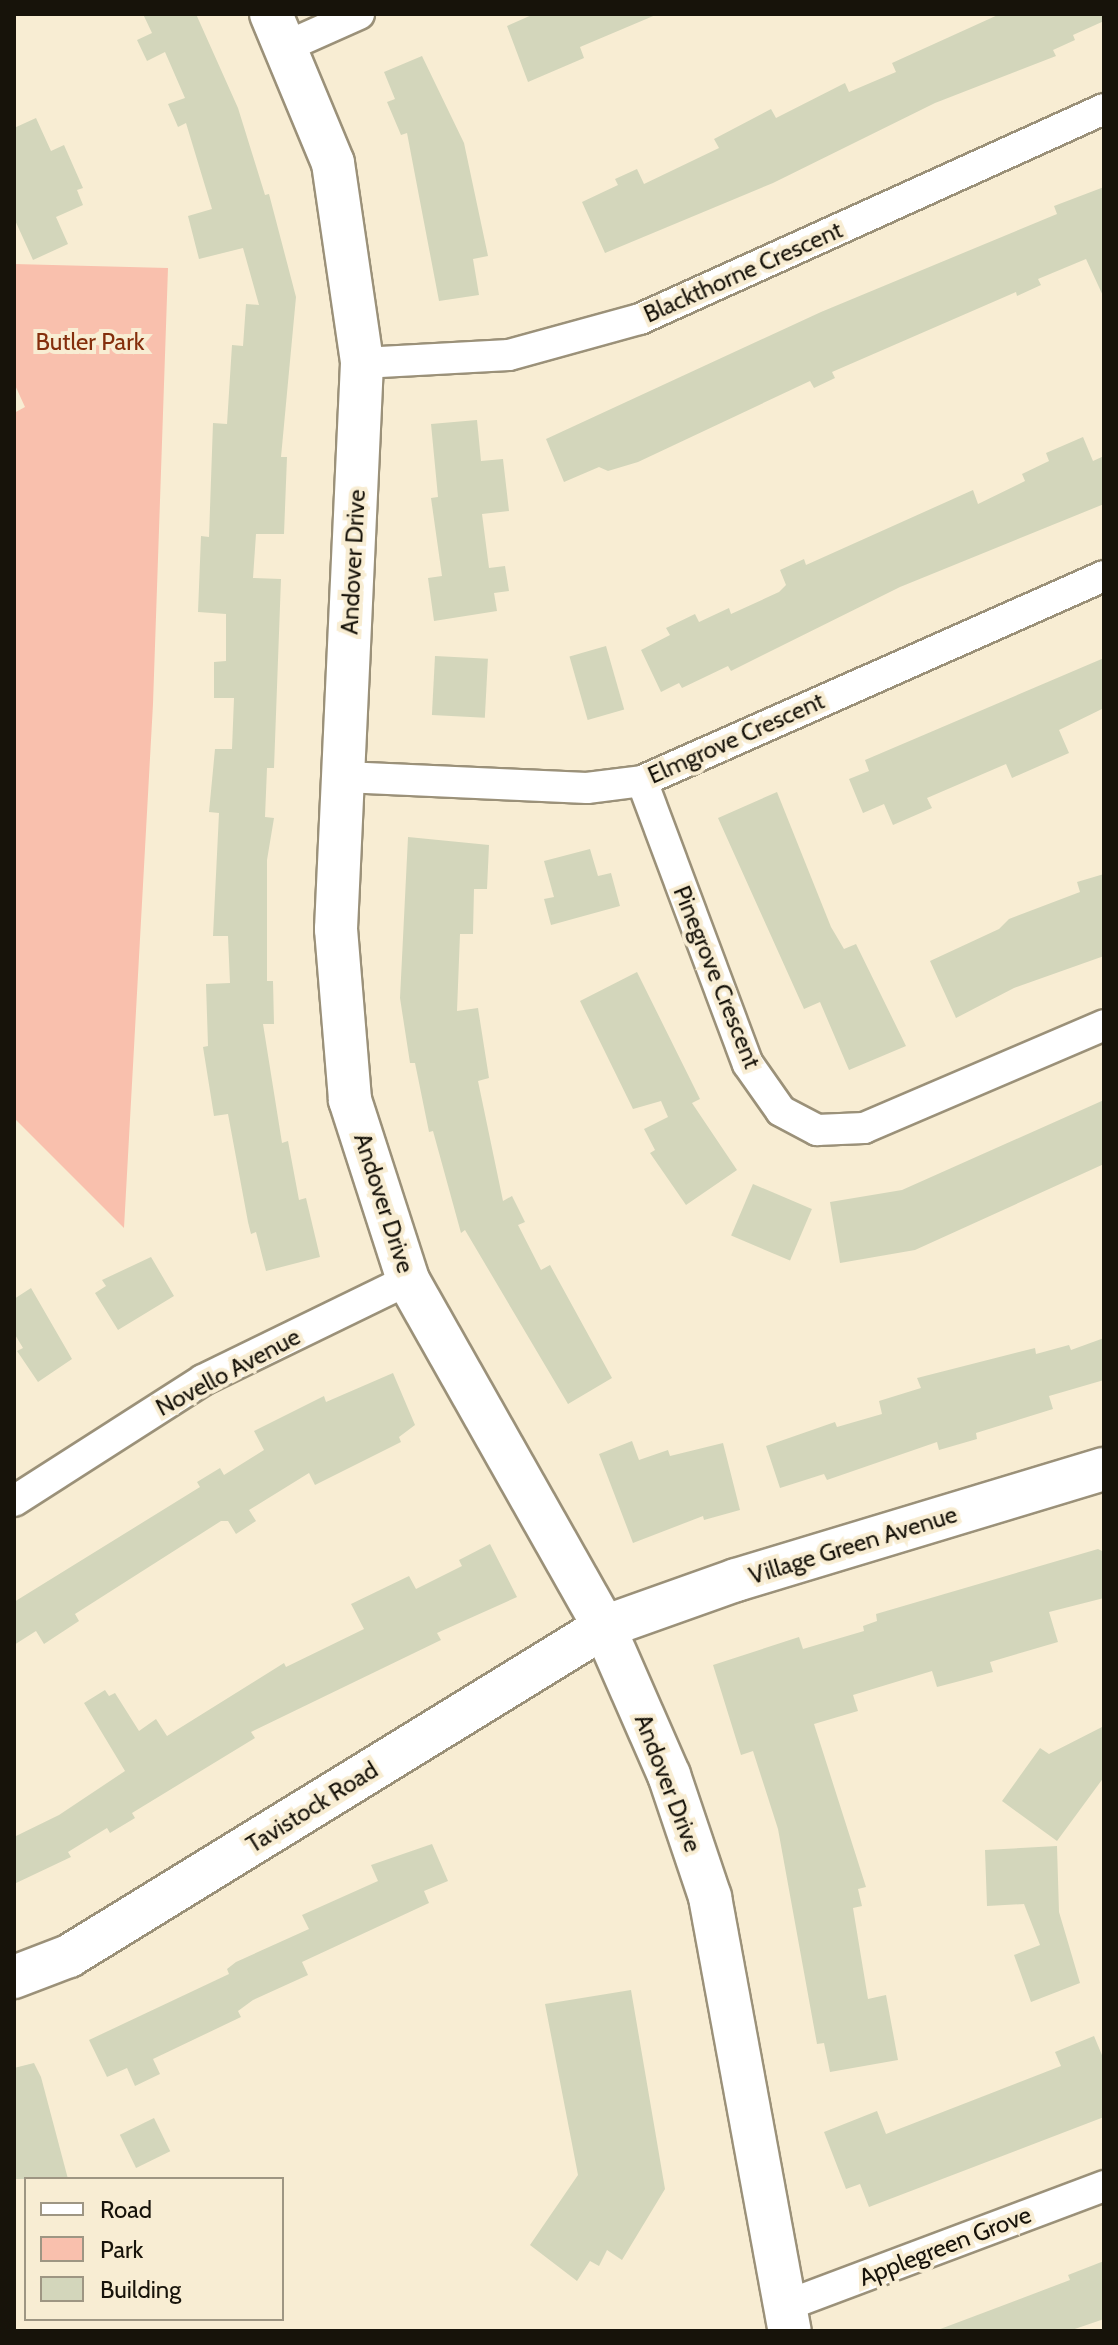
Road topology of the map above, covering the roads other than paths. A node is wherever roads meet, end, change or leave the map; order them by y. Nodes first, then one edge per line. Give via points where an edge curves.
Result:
1 (359, 14) edge
2 (278, 30) edge
3 (1104, 109) edge
4 (362, 363) junction
5 (1104, 576) edge
6 (344, 777) junction
7 (642, 781) junction
8 (1104, 1025) edge
9 (408, 1280) junction
10 (1104, 1469) edge
11 (17, 1492) edge
12 (604, 1627) junction
13 (14, 1977) edge
14 (1104, 2186) edge
15 (787, 2319) edge

1 - 2 street
2 - 4 street, Andover Drive via 333,163
3 - 4 street, Blackthorne Crescent via 640,319 509,355
4 - 6 street, Andover Drive
5 - 7 street, Elmgrove Crescent
6 - 7 street, Elmgrove Crescent via 587,788
6 - 9 street, Andover Drive via 336,929 350,1100
7 - 8 street, Pinegrove Crescent via 748,1064 781,1111 817,1130 864,1128
9 - 11 street, Novello Avenue via 203,1380
9 - 12 street, Andover Drive
10 - 12 street, Village Green Avenue via 736,1580
12 - 13 street, Tavistock Road via 69,1956
12 - 15 street, Andover Drive via 669,1775 710,1897
14 - 15 street, Applegreen Grove

